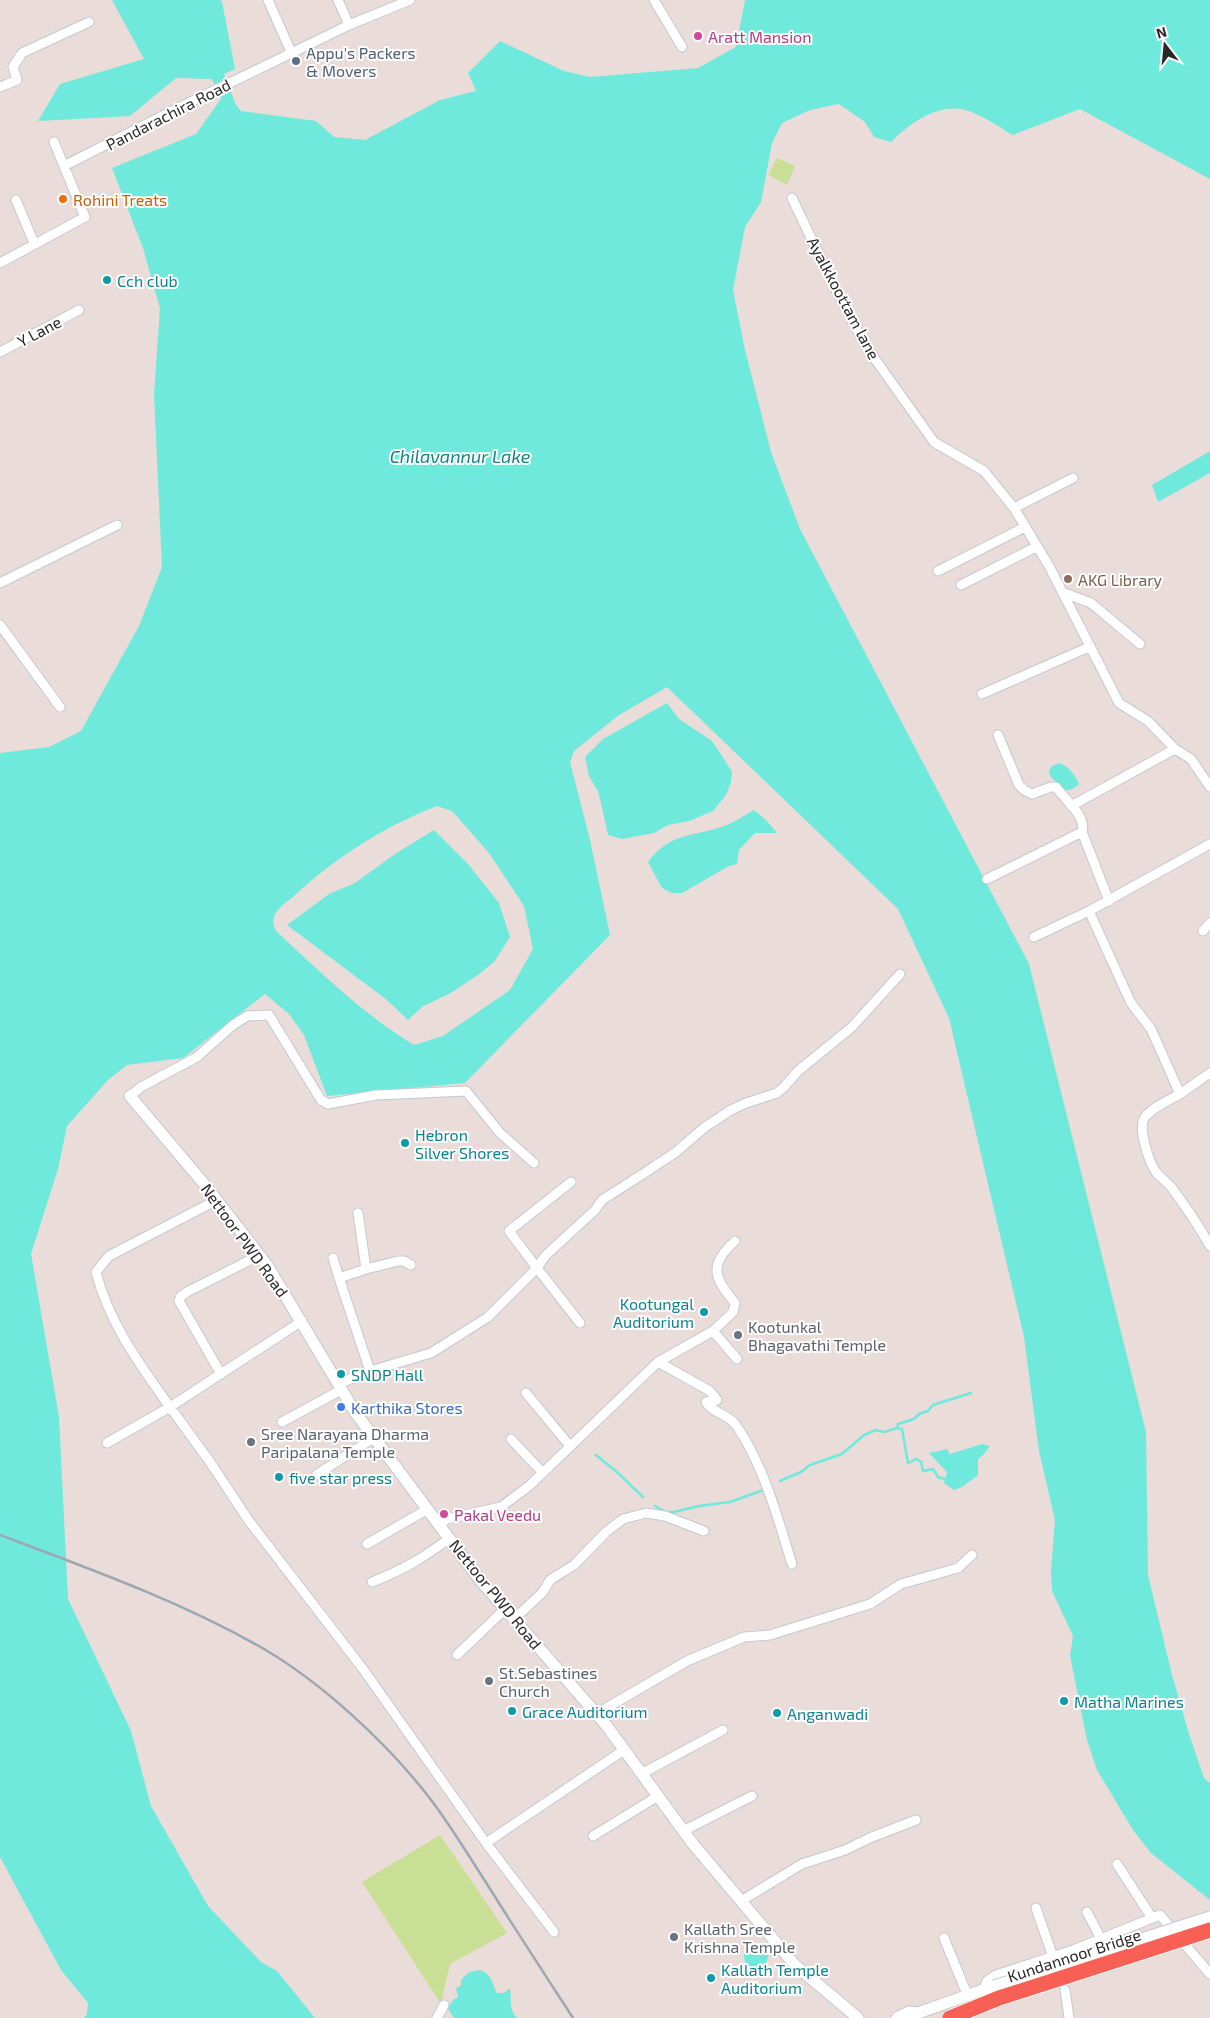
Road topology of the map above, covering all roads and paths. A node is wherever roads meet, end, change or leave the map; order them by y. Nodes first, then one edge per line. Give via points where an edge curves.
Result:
1 (268, 0) edge
2 (338, 0) edge
3 (409, 0) edge
4 (654, 0) edge
5 (89, 22) dead end
6 (349, 25) junction
7 (682, 47) dead end
8 (292, 54) junction
9 (0, 87) edge
10 (54, 142) dead end
11 (64, 166) junction
12 (792, 198) dead end
13 (16, 200) dead end
14 (34, 243) junction
15 (0, 263) edge
16 (79, 310) dead end
17 (0, 352) edge
18 (1073, 478) dead end
19 (1014, 508) junction
20 (117, 525) dead end
21 (1025, 527) junction
22 (1036, 546) junction
23 (938, 571) dead end
24 (0, 584) edge
25 (961, 585) dead end
26 (1062, 592) junction
27 (0, 625) edge
28 (1140, 644) dead end
29 (1089, 647) junction
30 (982, 694) dead end
31 (60, 707) dead end
32 (998, 734) dead end
33 (1175, 749) junction
34 (1206, 774) edge
35 (1210, 787) edge
36 (1072, 806) junction
37 (1082, 832) junction
38 (1210, 844) edge
39 (987, 879) dead end
40 (1109, 900) junction
41 (1090, 911) junction
42 (1210, 923) edge
43 (1203, 931) dead end
44 (1034, 938) dead end
45 (900, 974) dead end
46 (1210, 1073) edge
47 (1180, 1094) junction
48 (130, 1096) joint
49 (534, 1163) dead end
50 (571, 1182) dead end
51 (217, 1200) junction
52 (358, 1213) dead end
53 (735, 1242) dead end
54 (1210, 1246) edge
55 (260, 1255) junction
56 (333, 1258) dead end
57 (411, 1265) dead end
58 (537, 1268) junction
59 (366, 1269) junction
60 (339, 1278) junction
61 (302, 1321) junction
62 (580, 1323) dead end
63 (713, 1331) junction
64 (737, 1359) dead end
65 (658, 1362) junction
66 (370, 1371) junction
67 (221, 1374) junction
68 (340, 1387) junction
69 (526, 1393) dead end
70 (170, 1407) junction
71 (282, 1422) dead end
72 (375, 1437) junction
73 (511, 1439) dead end
74 (107, 1443) dead end
75 (570, 1446) junction
76 (542, 1473) junction
77 (316, 1475) dead end
78 (428, 1509) junction
79 (439, 1525) junction
80 (704, 1531) dead end
81 (450, 1538) junction
82 (367, 1544) dead end
83 (972, 1555) dead end
84 (792, 1564) dead end
85 (372, 1582) dead end
86 (505, 1609) junction
87 (514, 1619) junction
88 (456, 1655) dead end
89 (596, 1714) junction
90 (723, 1730) dead end
91 (624, 1750) junction
92 (642, 1774) junction
93 (658, 1796) junction
94 (752, 1796) dead end
95 (916, 1820) dead end
96 (683, 1831) junction
97 (594, 1836) dead end
98 (486, 1843) junction
99 (1117, 1864) dead end
100 (741, 1901) junction
101 (1036, 1908) dead end
102 (1088, 1912) dead end
103 (1210, 1917) edge
104 (1152, 1918) junction
105 (1210, 1930) edge
106 (554, 1932) dead end
107 (944, 1938) dead end
108 (1102, 1939) junction
109 (1051, 1952) junction
110 (1210, 1974) edge
111 (989, 1987) junction
112 (1065, 1990) dead end
113 (966, 1994) junction
114 (444, 2005) dead end
115 (916, 2015) edge
116 (437, 2018) edge
117 (858, 2018) edge
118 (897, 2018) edge
119 (950, 2018) edge
120 (1068, 2018) edge

1 - 8 street
2 - 6 street
3 - 6 street, Pandarachira Road
4 - 7 street
5 - 9 street via 22,53 13,67 17,80
6 - 8 street, Pandarachira Road
8 - 11 street, Pandarachira Road
10 - 11 street
11 - 14 street via 84,217
12 - 19 street, Ayalkkoottam lane via 865,346 934,442 984,471
13 - 14 street
14 - 15 street
16 - 17 street, Y Lane
18 - 19 street
19 - 21 street, Ayalkkoottam lane
20 - 24 street
21 - 22 street, Ayalkkoottam lane
21 - 23 street
22 - 25 street
22 - 26 street, Ayalkkoottam lane
26 - 28 street via 1091,603
26 - 29 street, Ayalkkoottam lane
27 - 31 street
29 - 30 street
29 - 33 street, Ayalkkoottam lane via 1119,703 1148,720
32 - 36 street via 1024,790 1032,794 1056,787
33 - 34 street, Ayalkkoottam lane
33 - 36 street
34 - 35 street, Ayalkkoottam lane
36 - 37 street via 1084,827
37 - 39 street
37 - 40 street
38 - 40 street
40 - 41 street
41 - 44 street
41 - 47 street via 1132,1002 1151,1029
42 - 43 street
45 - 58 street via 852,1027 798,1071 777,1093 731,1110 661,1162 602,1200 545,1256
46 - 47 street
47 - 54 street via 1145,1118 1142,1132 1151,1163
48 - 49 street via 197,1058 247,1016 269,1015 321,1100 328,1104 376,1095 466,1091 500,1133
48 - 51 street, Nettoor PWD Road
50 - 58 street via 509,1231
51 - 55 street, Nettoor PWD Road
51 - 70 street via 109,1256 96,1272 100,1290 126,1345
52 - 59 street
53 - 63 street via 723,1252 718,1262 720,1285 735,1303 733,1312
55 - 61 street, Nettoor PWD Road
55 - 67 street via 187,1292 179,1301
56 - 60 street
57 - 59 street via 398,1260
58 - 62 street
58 - 66 street via 488,1317 431,1353
59 - 60 street
60 - 66 street
61 - 67 street
61 - 68 street, Nettoor PWD Road
63 - 64 street
63 - 65 street
65 - 75 street
65 - 84 street via 710,1391 717,1400 706,1402 708,1406 734,1423 760,1472
66 - 68 street
67 - 70 street
68 - 71 street
68 - 72 street, Nettoor PWD Road
69 - 75 street
70 - 74 street
70 - 98 street via 248,1521 363,1669
72 - 77 street
72 - 78 street, Nettoor PWD Road
73 - 76 street
75 - 76 street
76 - 79 street via 501,1507 447,1519
78 - 79 street, Nettoor PWD Road
78 - 82 street
79 - 81 street, Nettoor PWD Road
80 - 87 street via 665,1516 646,1513 623,1519 574,1565 550,1580 543,1592
81 - 85 street via 402,1570
81 - 86 street, Nettoor PWD Road
83 - 89 street via 958,1568 902,1584 870,1604 770,1635 744,1637 687,1661
86 - 87 street, Nettoor PWD Road
86 - 88 street
87 - 89 street, Nettoor PWD Road
89 - 91 street, Nettoor PWD Road
90 - 92 street
91 - 92 street, Nettoor PWD Road
91 - 98 street
92 - 93 street, Nettoor PWD Road
93 - 96 street, Nettoor PWD Road
93 - 97 street
94 - 96 street
95 - 100 street via 802,1864
96 - 100 street, Nettoor PWD Road
98 - 106 street
99 - 104 street
100 - 117 street, Nettoor PWD Road via 795,1965
101 - 109 street
102 - 108 street
103 - 111 street, bridge
104 - 108 street
104 - 110 street via 1160,1915
105 - 119 highway, Kundannoor Bridge, bridge via 1007,1996
107 - 113 street
108 - 109 street
109 - 111 street via 996,1975 987,1981
111 - 113 street
112 - 120 street
113 - 115 street
114 - 116 street
115 - 118 street via 909,2012

